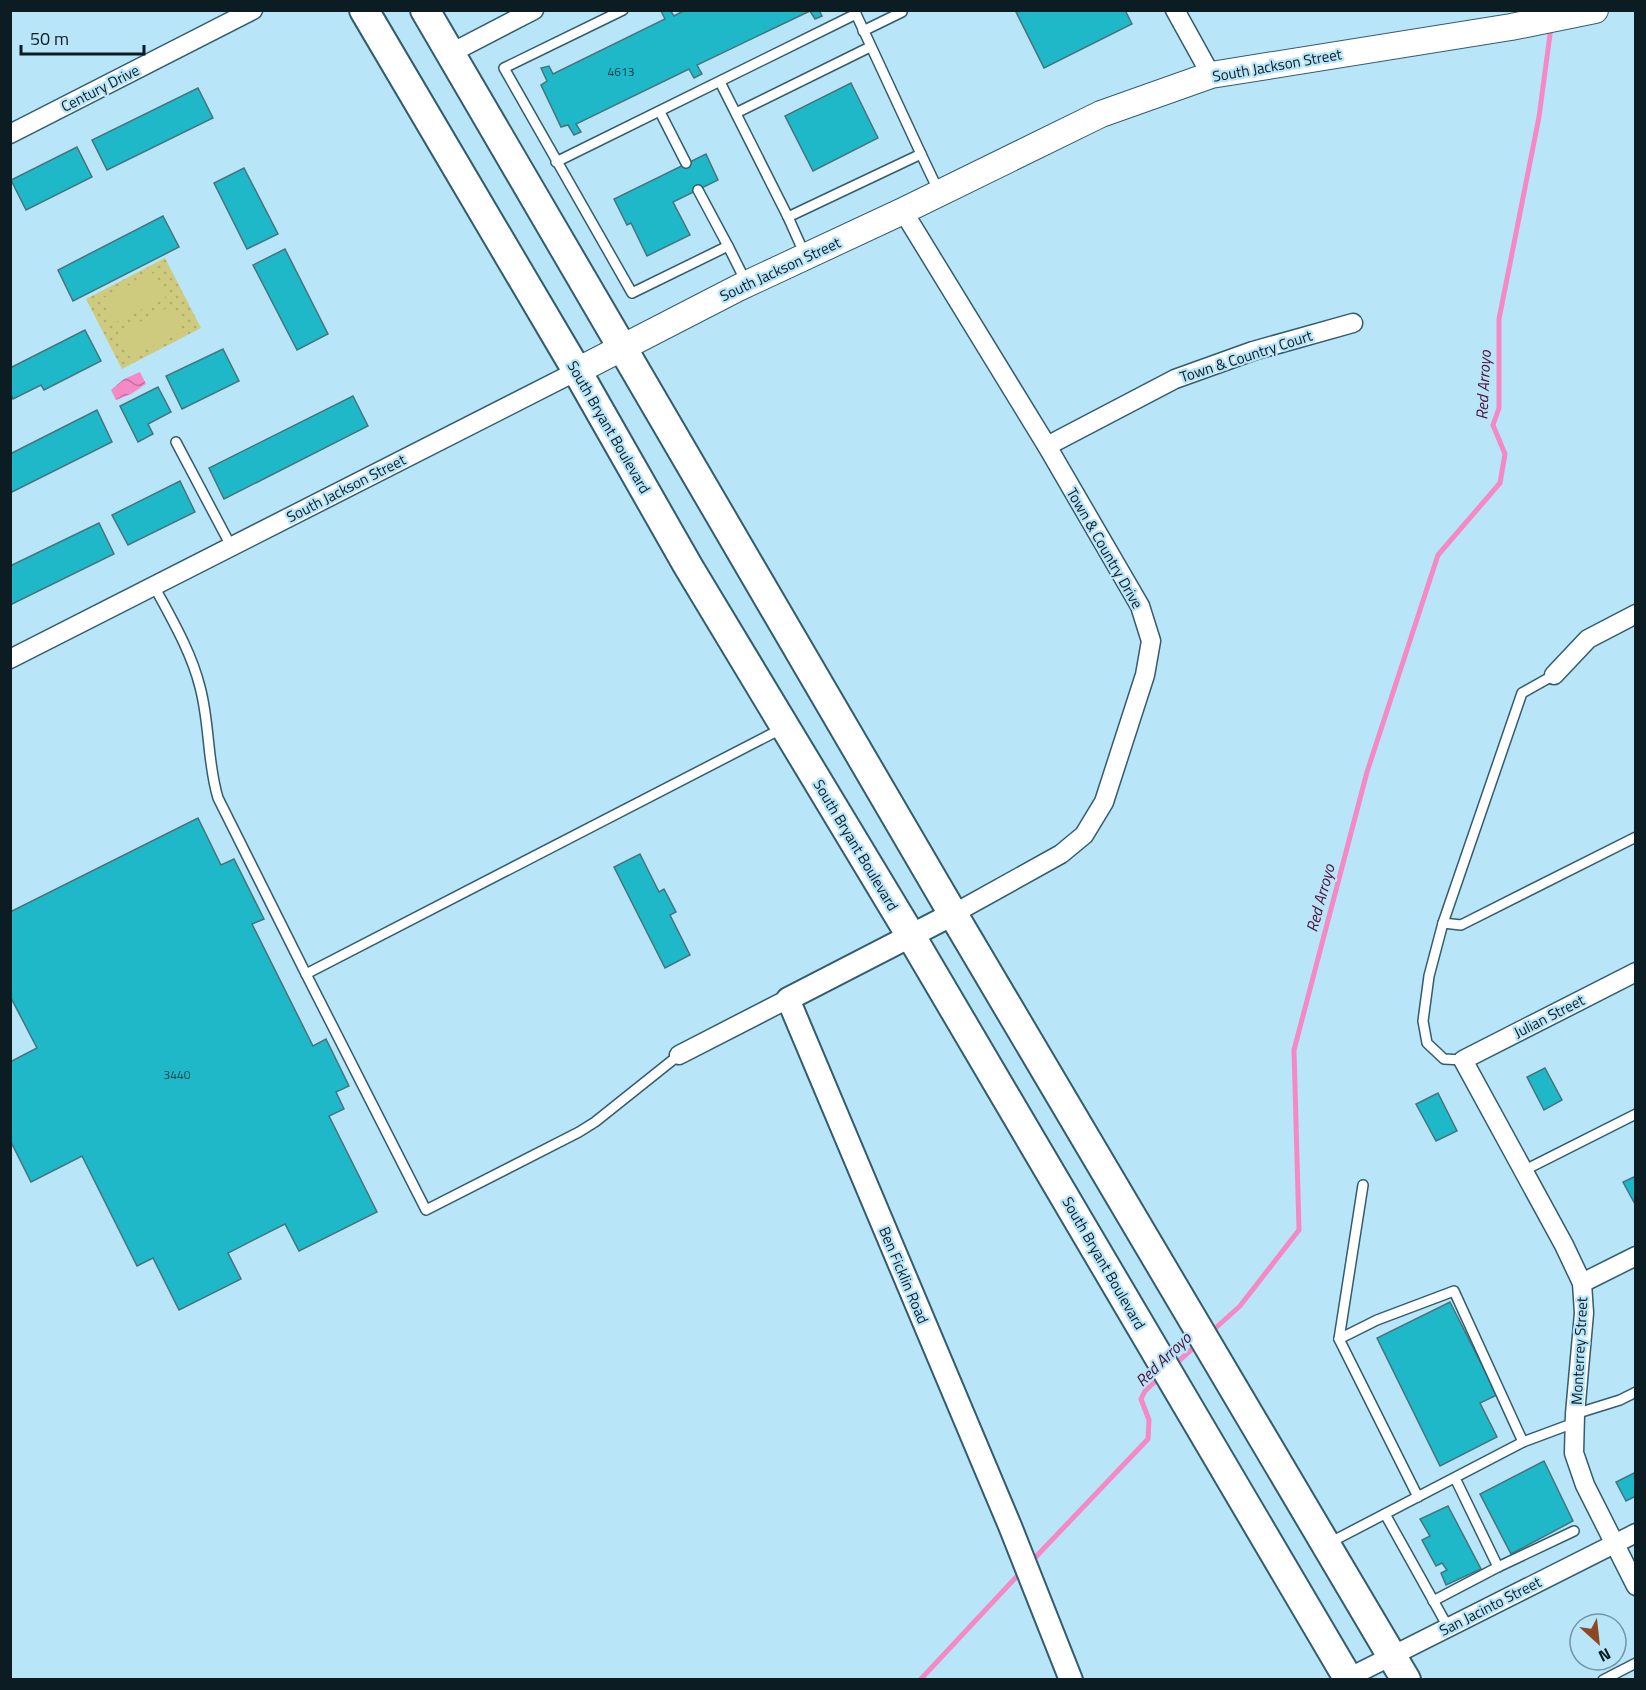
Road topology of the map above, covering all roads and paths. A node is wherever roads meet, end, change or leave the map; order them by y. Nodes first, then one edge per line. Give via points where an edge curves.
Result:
1 (253, 10) edge
2 (364, 10) edge
3 (425, 10) edge
4 (534, 10) edge
5 (623, 10) edge
6 (1175, 10) edge
7 (902, 12) edge
8 (1591, 12) edge
9 (855, 13) edge
10 (863, 31) junction
11 (870, 47) junction
12 (451, 53) junction
13 (1211, 75) junction
14 (720, 82) junction
15 (660, 112) junction
16 (736, 113) junction
17 (10, 134) edge
18 (921, 154) junction
19 (556, 162) junction
20 (686, 164) dead end
21 (699, 190) dead end
22 (940, 193) junction
23 (903, 211) junction
24 (788, 217) junction
25 (728, 246) junction
26 (806, 256) junction
27 (747, 284) junction
28 (1353, 323) dead end
29 (621, 348) junction
30 (577, 371) junction
31 (176, 442) dead end
32 (1047, 446) junction
33 (231, 546) junction
34 (154, 586) junction
35 (1635, 614) edge
36 (10, 659) edge
37 (1554, 675) joint
38 (785, 726) junction
39 (1635, 837) edge
40 (953, 914) junction
41 (1443, 923) junction
42 (911, 936) junction
43 (1635, 972) edge
44 (306, 974) junction
45 (788, 999) junction
46 (680, 1055) joint
47 (1463, 1060) junction
48 (1635, 1114) edge
49 (1523, 1171) junction
50 (1364, 1185) dead end
51 (1635, 1256) edge
52 (1582, 1283) junction
53 (1339, 1339) junction
54 (1635, 1392) edge
55 (1575, 1418) junction
56 (1523, 1442) junction
57 (1455, 1478) junction
58 (1418, 1497) junction
59 (1385, 1514) junction
60 (1574, 1531) dead end
61 (1635, 1533) edge
62 (1614, 1544) junction
63 (1326, 1545) junction
64 (1498, 1567) junction
65 (1635, 1586) edge
66 (1433, 1601) junction
67 (1448, 1627) junction
68 (1635, 1663) edge
69 (1398, 1668) edge
70 (1347, 1679) edge
71 (1071, 1680) edge
72 (1603, 1680) edge

1 - 17 street, Century Drive
2 - 30 main road, South Bryant Boulevard
3 - 12 main road
4 - 12 street
5 - 19 lane via 504,68
6 - 13 street
7 - 10 lane
8 - 13 main road, South Jackson Street
9 - 10 lane
9 - 14 lane
10 - 11 lane
11 - 16 lane
11 - 18 lane
12 - 29 main road
13 - 22 main road, South Jackson Street via 1101,114
14 - 15 lane
14 - 16 lane
15 - 19 lane
15 - 20 lane
16 - 24 lane
18 - 22 lane
18 - 24 lane
19 - 25 lane via 632,293
21 - 25 lane
22 - 23 main road, South Jackson Street
23 - 26 main road, South Jackson Street
23 - 32 street, Town & Country Drive
24 - 26 lane
25 - 27 lane
26 - 27 main road, South Jackson Street
27 - 29 main road, South Jackson Street
28 - 32 street, Town & Country Court via 1253,351 1175,379
29 - 30 main road, South Jackson Street
29 - 40 main road
30 - 33 street, South Jackson Street
30 - 38 main road, South Bryant Boulevard
31 - 33 lane
32 - 40 street, Town & Country Drive via 1140,606 1151,641 1146,675 1104,802 1084,835 1061,854
33 - 34 street, South Jackson Street
34 - 36 street, South Jackson Street
34 - 44 lane via 184,644 200,687 218,798
35 - 37 street via 1588,639
37 - 41 lane via 1522,693
38 - 42 main road, South Bryant Boulevard
38 - 44 lane
39 - 41 lane via 1461,925
40 - 42 street
40 - 63 main road
41 - 47 lane via 1429,976 1423,1021 1427,1043 1444,1059
42 - 45 street
42 - 70 main road, South Bryant Boulevard
43 - 47 street, Julian Street
44 - 46 lane via 426,1210 579,1132
45 - 46 street
45 - 71 street, Ben Ficklin Road
47 - 49 street, Monterrey Street
48 - 49 lane
49 - 52 street, Monterrey Street
50 - 53 lane
51 - 52 street
52 - 55 street, Monterrey Street via 1584,1313
53 - 56 lane via 1454,1291
53 - 58 lane
54 - 55 lane
55 - 56 lane
55 - 62 street, Monterrey Street via 1574,1453
56 - 57 lane
57 - 58 lane
57 - 64 lane
58 - 59 lane
59 - 63 lane
59 - 66 lane
60 - 64 lane
61 - 62 street, San Jacinto Street
62 - 65 street, Monterrey Street
62 - 67 street, San Jacinto Street
63 - 69 main road
64 - 66 lane
66 - 67 lane
67 - 69 street, San Jacinto Street
68 - 72 lane
69 - 70 street, San Jacinto Street

